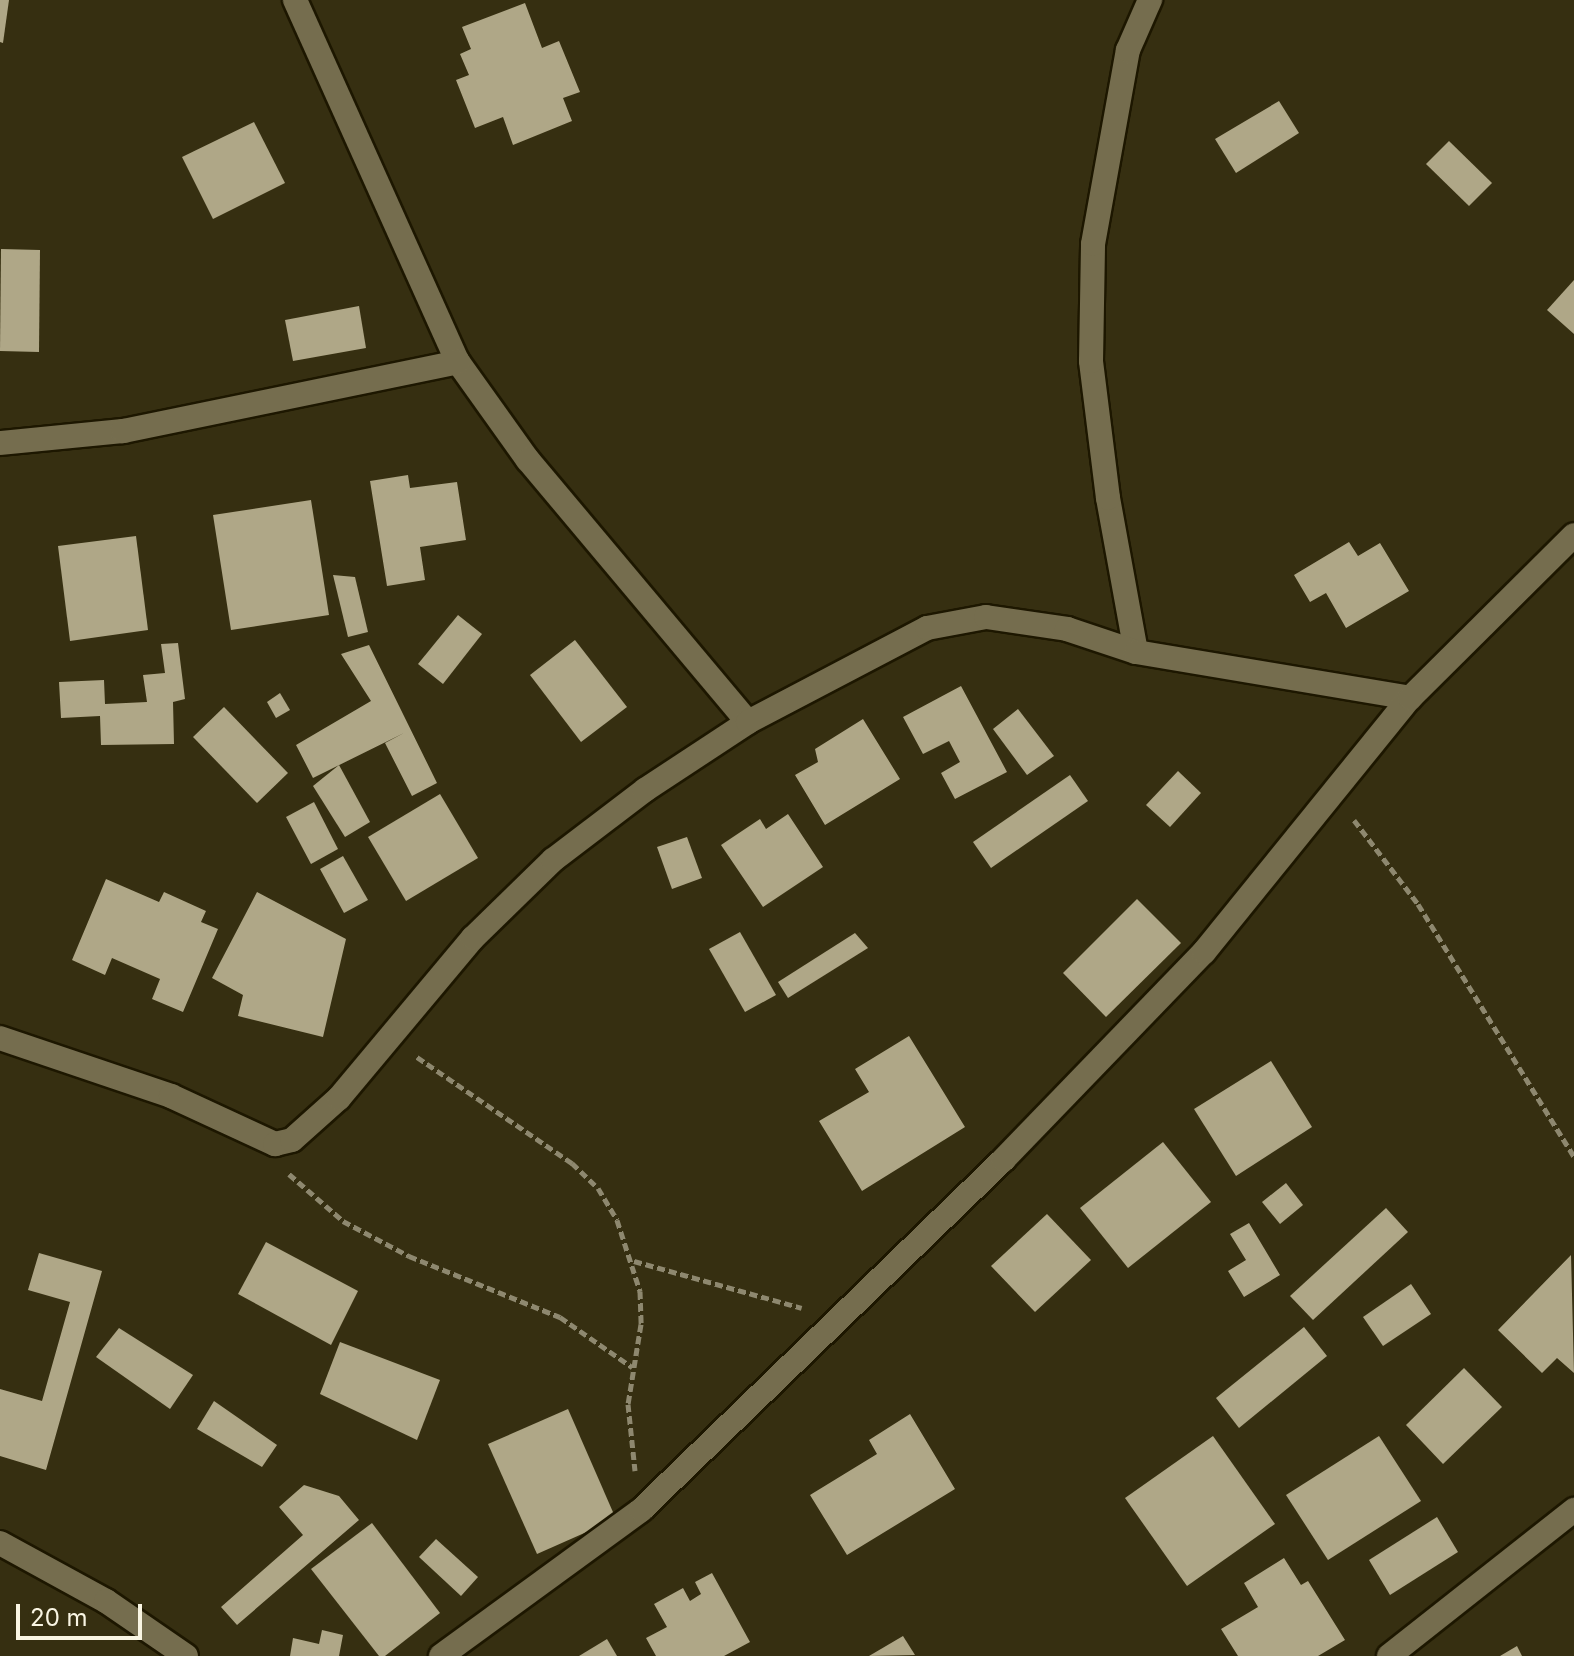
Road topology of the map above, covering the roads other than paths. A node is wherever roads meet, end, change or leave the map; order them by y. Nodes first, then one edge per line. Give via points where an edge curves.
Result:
1 (295, 0) edge
2 (1150, 0) edge
3 (458, 362) junction
4 (0, 443) edge
5 (1574, 535) edge
6 (1136, 652) junction
7 (1410, 698) junction
8 (748, 722) junction
9 (0, 1038) edge
10 (1574, 1510) edge
11 (0, 1543) edge
12 (1394, 1654) edge
13 (186, 1656) edge
14 (441, 1656) edge

1 - 3 street
2 - 6 street via 1125,64 1092,258 1091,361 1108,498
3 - 4 street via 123,431
3 - 8 street via 528,460
5 - 7 street
6 - 7 street
6 - 8 street via 1067,629 986,617 957,622 927,628
7 - 14 street via 1204,952 1003,1160 641,1510
8 - 9 street via 553,860 473,938 306,1131 275,1144 171,1096
10 - 12 street
11 - 13 street via 106,1601

